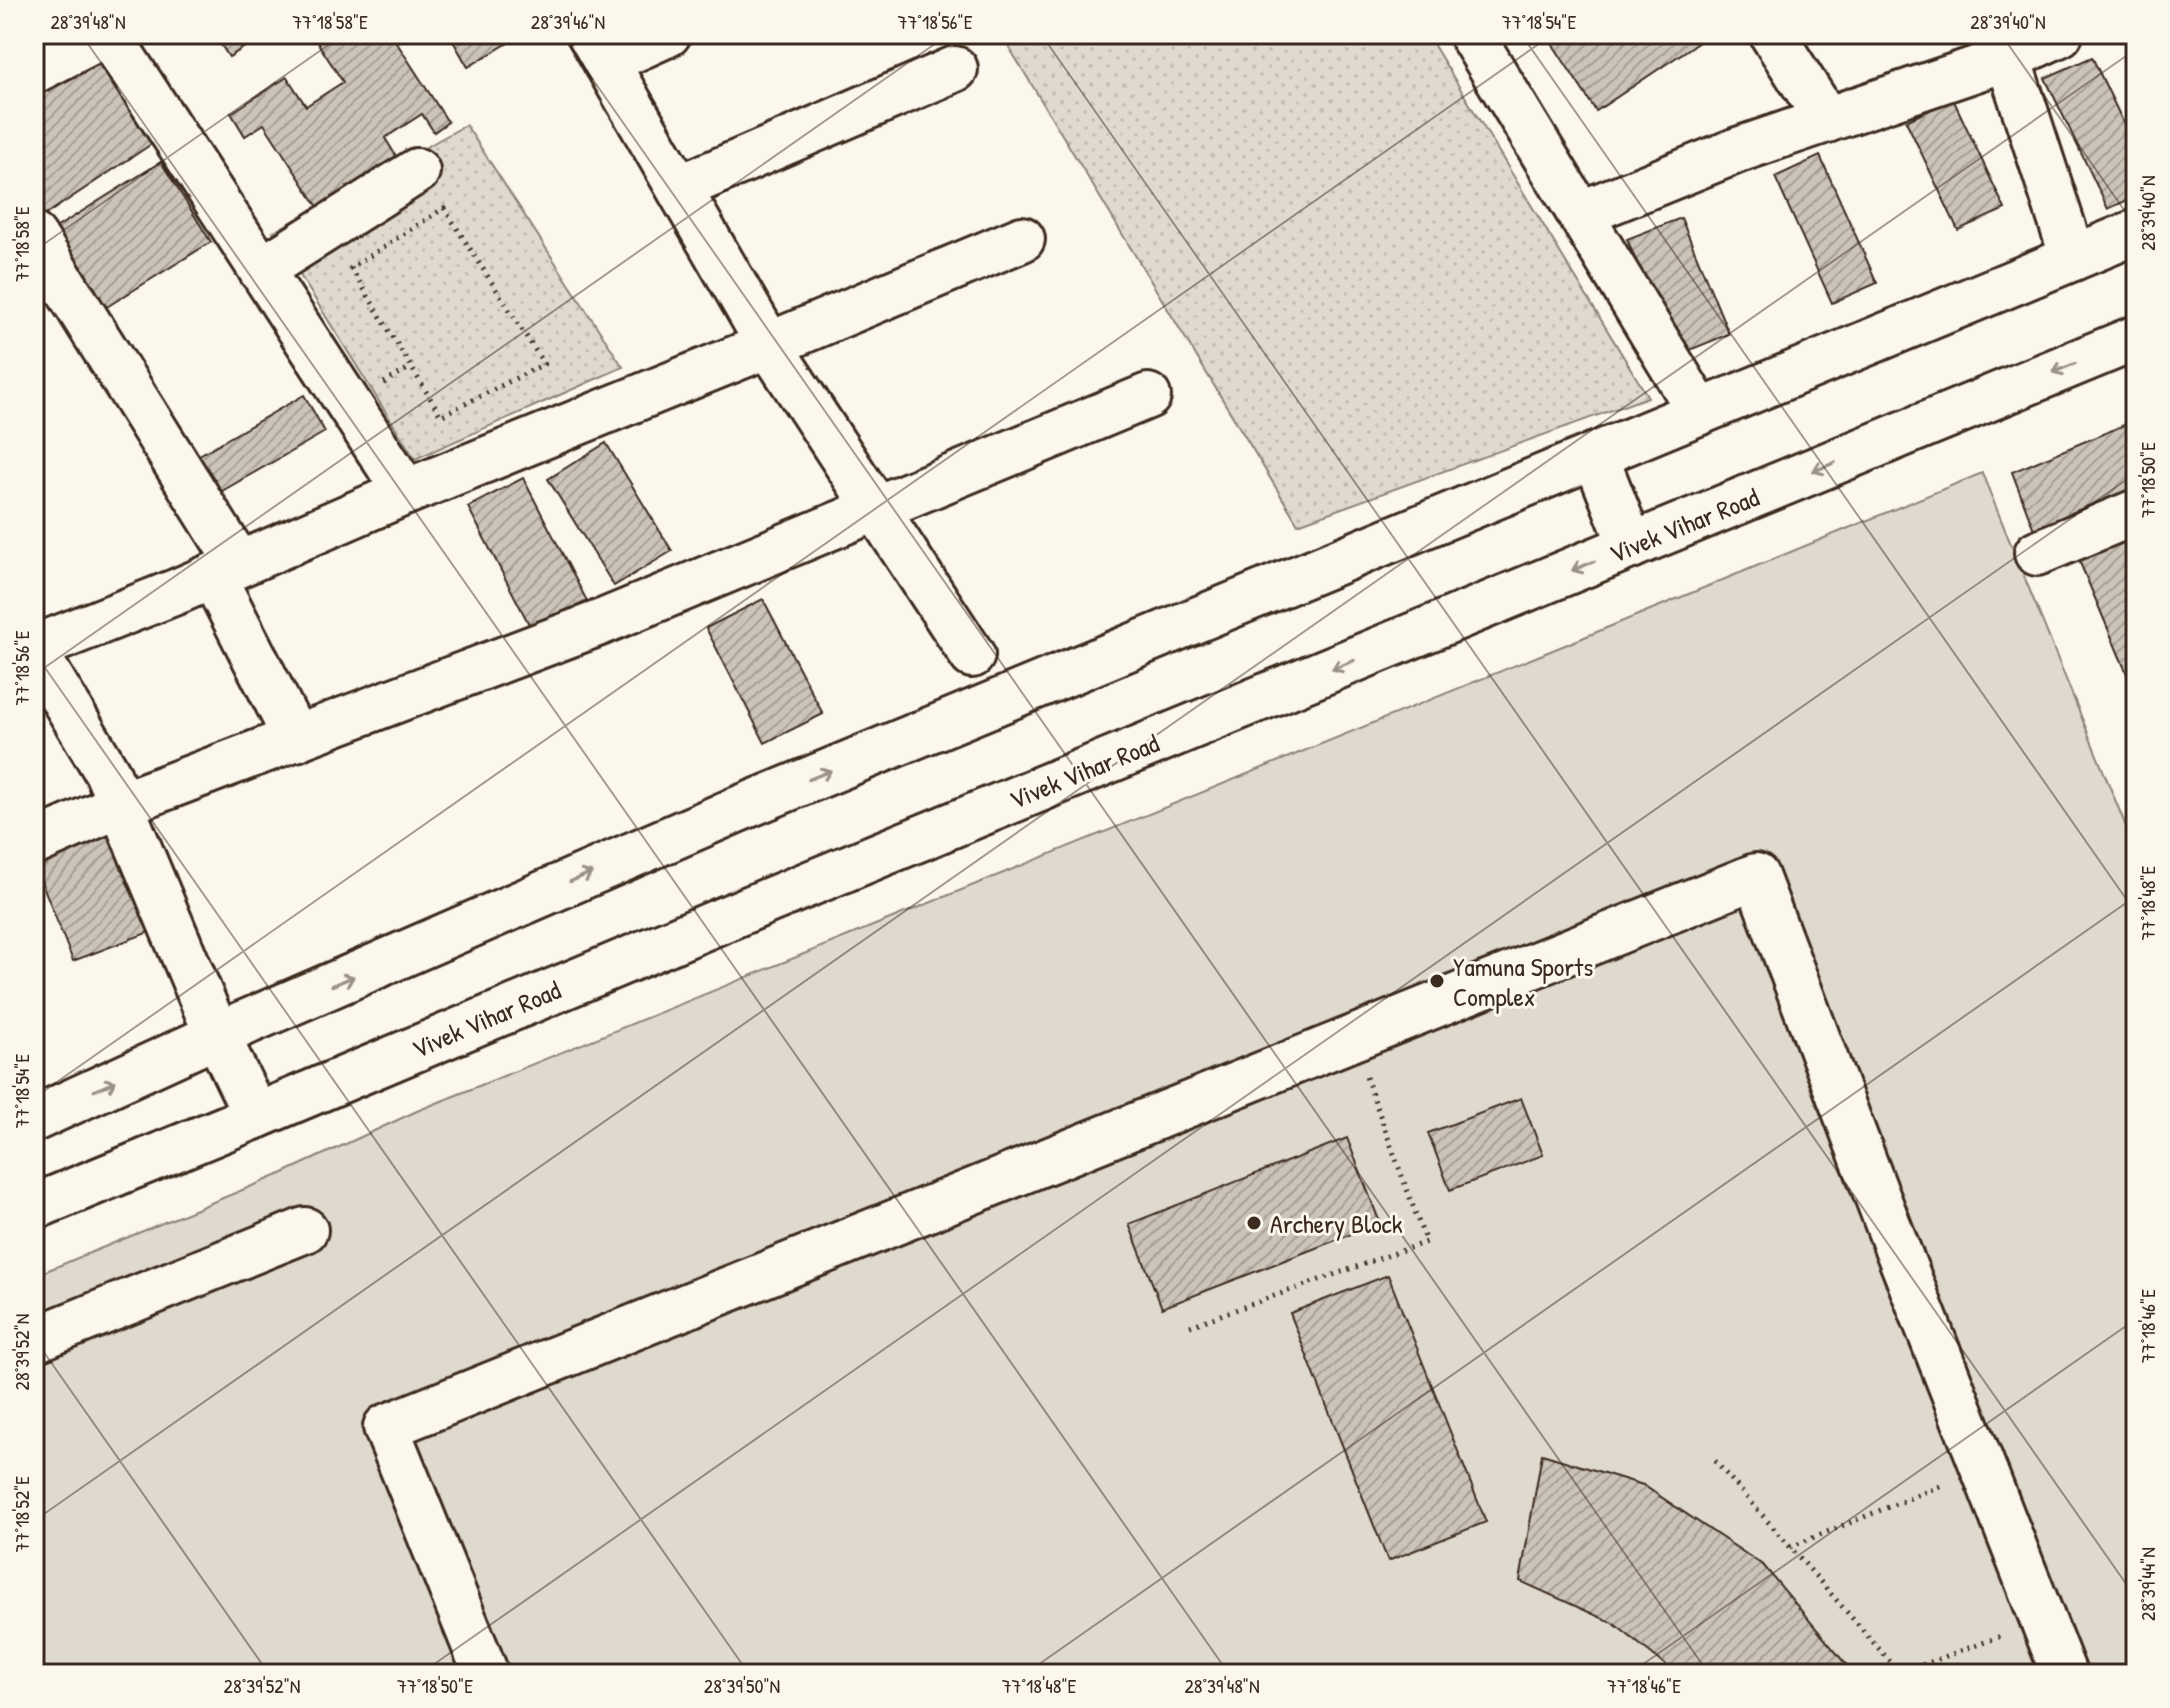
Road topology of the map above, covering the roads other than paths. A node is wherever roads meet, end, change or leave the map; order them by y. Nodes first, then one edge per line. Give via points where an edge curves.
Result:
1 (107, 34) edge
2 (668, 34) edge
3 (1471, 34) edge
4 (1772, 34) edge
5 (2060, 34) edge
6 (2003, 46) edge
7 (598, 48) edge
8 (955, 69) dead end
9 (34, 71) edge
10 (1827, 120) junction
11 (417, 171) dead end
12 (679, 188) junction
13 (1580, 214) junction
14 (2136, 232) edge
15 (34, 236) edge
16 (1022, 239) dead end
17 (2073, 258) junction
18 (261, 270) junction
19 (2135, 340) edge
20 (769, 345) junction
21 (1148, 396) dead end
22 (1700, 412) junction
23 (1595, 455) junction
24 (406, 492) junction
25 (877, 508) junction
26 (2136, 512) edge
27 (1631, 546) junction
28 (2037, 553) dead end
29 (226, 570) junction
30 (34, 649) edge
31 (972, 655) dead end
32 (296, 739) junction
33 (122, 804) junction
34 (34, 843) edge
35 (217, 1035) junction
36 (256, 1116) junction
37 (34, 1119) edge
38 (34, 1207) edge
39 (305, 1230) dead end
40 (34, 1340) edge
41 (486, 1674) edge
42 (2064, 1674) edge

1 - 9 street
1 - 18 street
2 - 7 street
3 - 13 street
4 - 10 street
5 - 6 street
6 - 10 street
6 - 17 street
7 - 12 street
8 - 12 street
10 - 13 street
11 - 18 street
12 - 20 street
13 - 22 street
14 - 17 street
15 - 29 street
16 - 20 street
17 - 22 street
18 - 24 street
19 -> 27 street, Vivek Vihar Road
20 - 24 street
20 - 25 street
21 - 25 street
22 - 23 street
23 - 27 street
35 -> 23 street via 736,810
24 - 29 street
25 - 31 street
25 - 32 street via 602,622
26 - 28 street
27 -> 36 street, Vivek Vihar Road
29 - 30 street
29 - 32 street
30 - 33 street
32 - 33 street
33 - 34 street
33 - 35 street
35 - 36 street
37 -> 35 street
36 - 38 street, Vivek Vihar Road
39 - 40 street
41 - 42 street via 386,1427 1756,876

